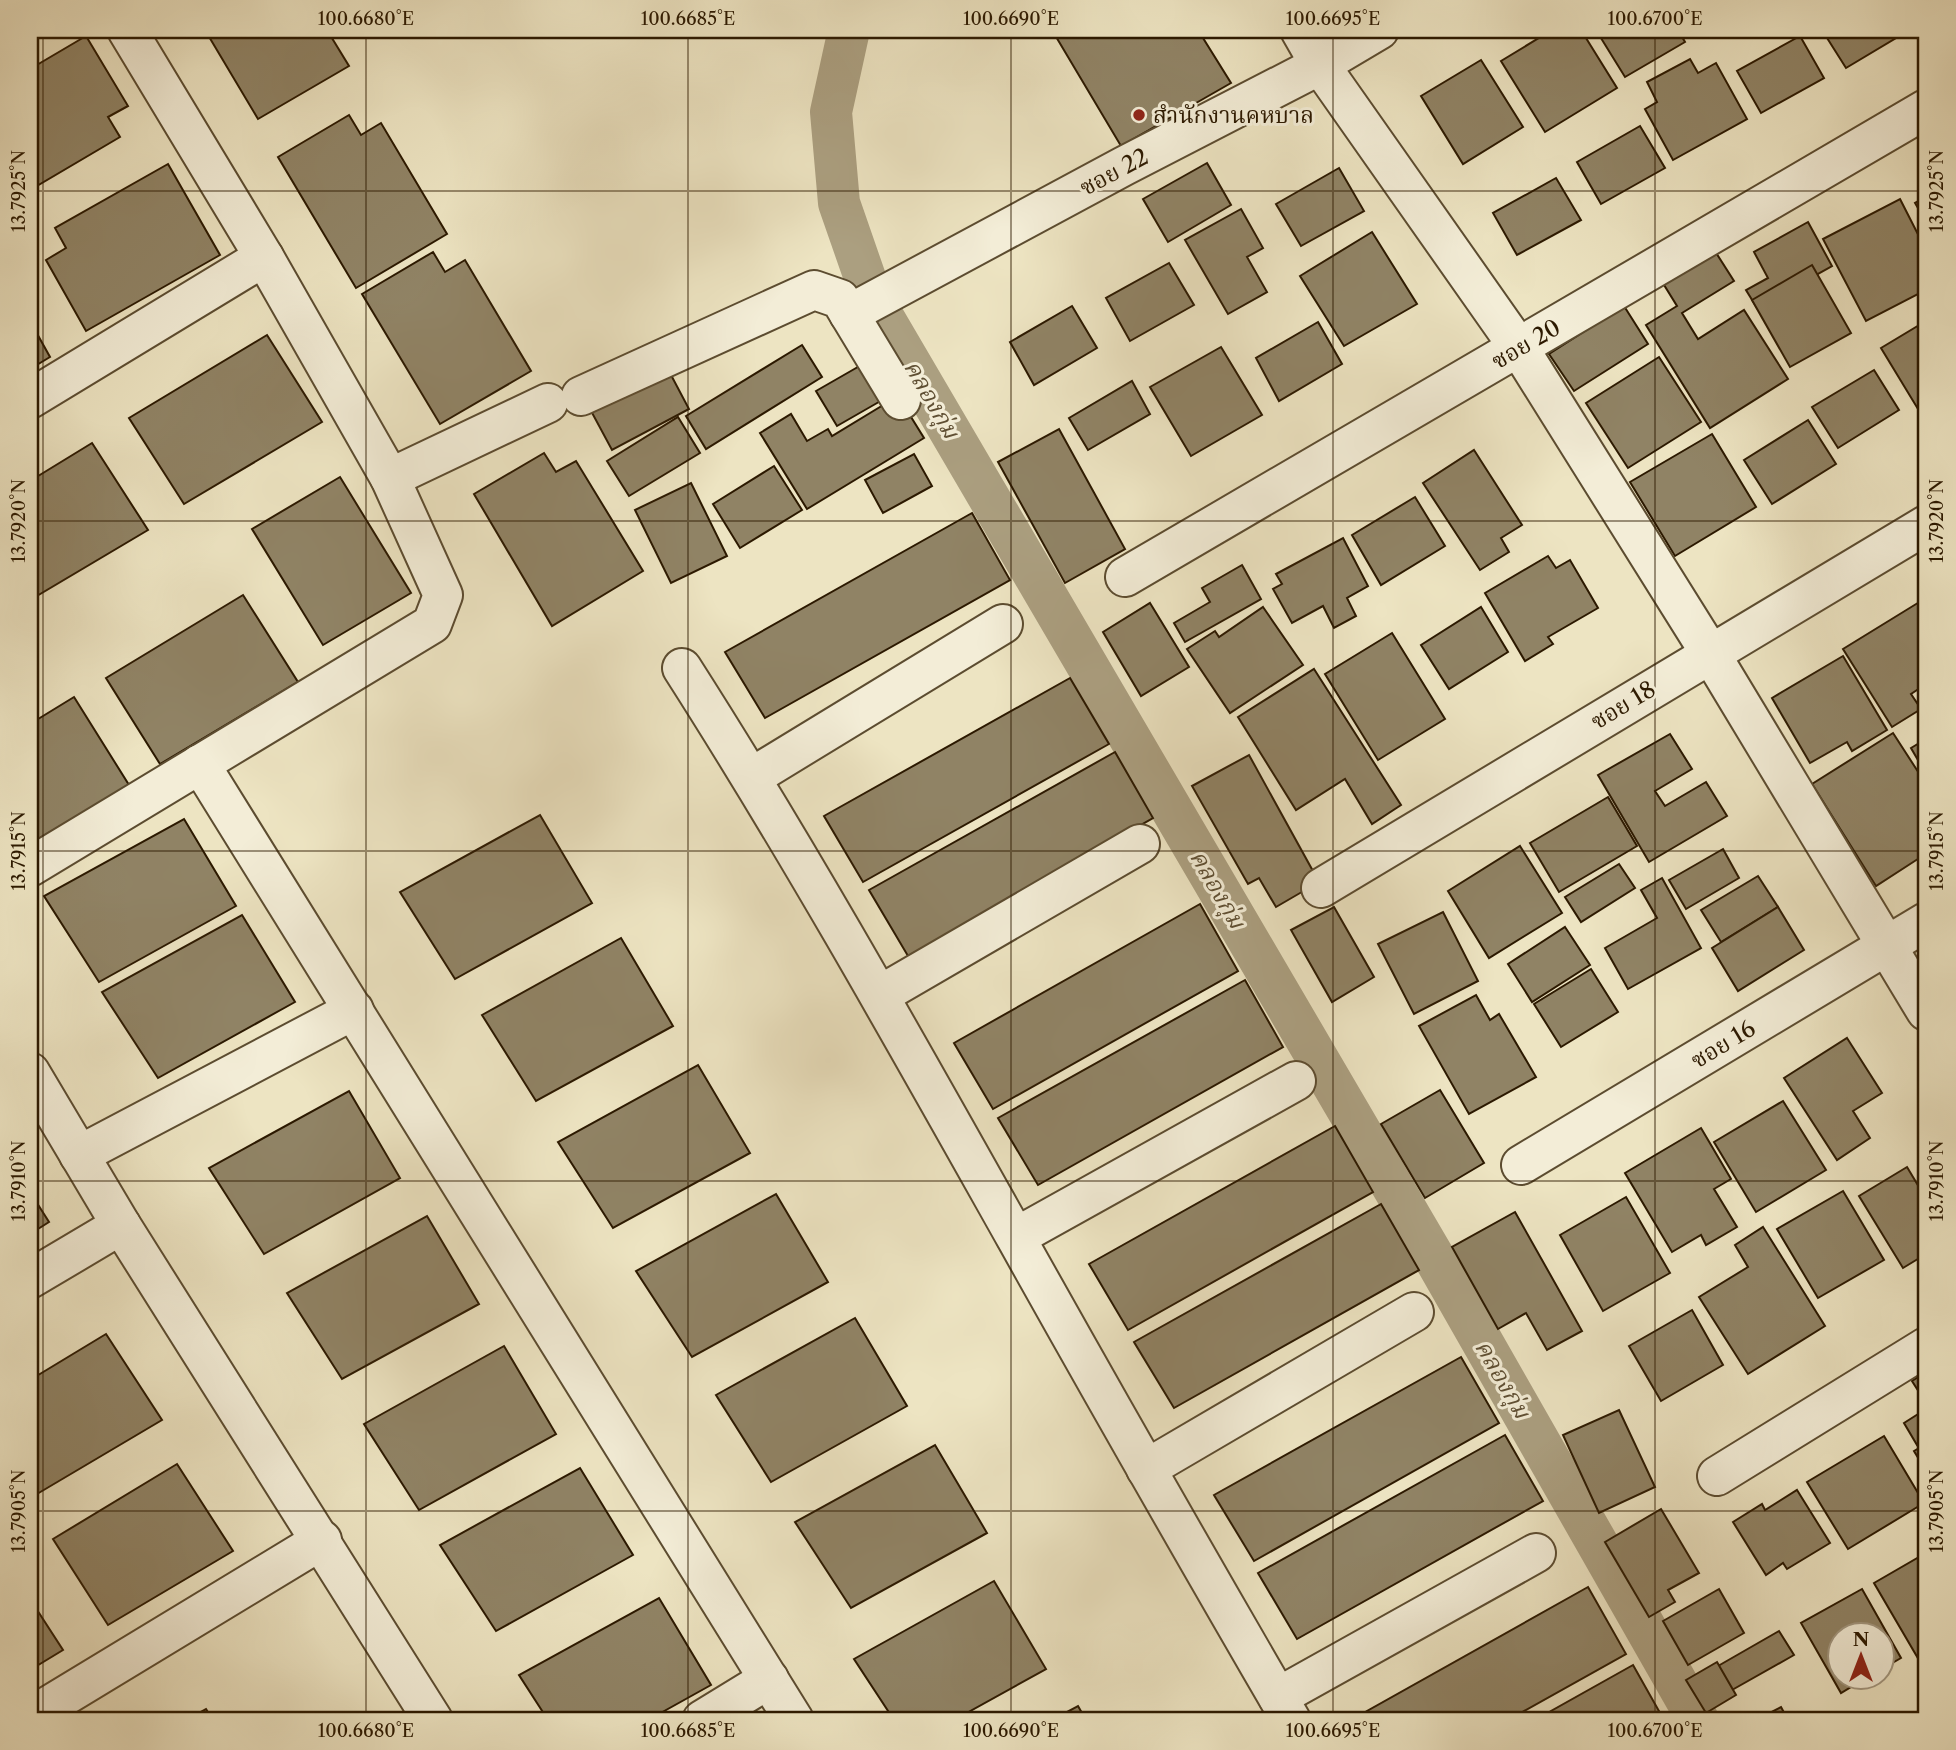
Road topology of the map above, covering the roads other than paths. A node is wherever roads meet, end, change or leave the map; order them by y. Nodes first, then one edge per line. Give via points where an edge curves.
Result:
1 (127, 30) edge
2 (1300, 30) edge
3 (1379, 30) edge
4 (1320, 65) junction
5 (1926, 109) edge
6 (264, 257) junction
7 (865, 306) junction
8 (1519, 348) junction
9 (30, 399) edge
10 (901, 400) dead end
11 (390, 478) junction
12 (1926, 525) edge
13 (1125, 578) dead end
14 (1003, 624) dead end
15 (1710, 653) junction
16 (682, 668) dead end
17 (200, 764) junction
18 (752, 777) junction
19 (1140, 844) dead end
20 (30, 867) edge
21 (1321, 888) dead end
22 (1926, 922) edge
23 (1885, 946) junction
24 (880, 995) junction
25 (354, 1010) junction
26 (1926, 1011) edge
27 (30, 1072) edge
28 (1296, 1081) dead end
29 (79, 1155) junction
30 (1521, 1166) dead end
31 (121, 1226) junction
32 (1016, 1237) junction
33 (30, 1279) edge
34 (1414, 1312) dead end
35 (1926, 1347) edge
36 (1146, 1469) junction
37 (1717, 1476) dead end
38 (322, 1540) junction
39 (1536, 1553) dead end
40 (769, 1679) junction
41 (1285, 1709) edge
42 (30, 1717) edge
43 (433, 1720) edge
44 (702, 1720) edge
45 (794, 1720) edge

1 - 6 street
2 - 4 street
3 - 4 street, ซอย 22
4 - 7 street, ซอย 22
4 - 8 street
5 - 8 street, ซอย 20
6 - 9 street
6 - 11 street
7 - 10 street
7 - 11 street via 814,290
8 - 13 street, ซอย 20
8 - 15 street
11 - 17 street via 443,595 432,624
12 - 15 street, ซอย 18
14 - 18 street
15 - 21 street, ซอย 18
15 - 23 street
16 - 18 street
17 - 20 street
17 - 25 street
18 - 24 street
19 - 24 street
22 - 23 street, ซอย 16
23 - 26 street
23 - 30 street, ซอย 16
24 - 32 street
25 - 29 street
25 - 40 street
27 - 29 street
28 - 32 street
29 - 31 street
31 - 33 street
31 - 38 street
32 - 36 street
34 - 36 street
35 - 37 street
36 - 41 street
38 - 42 street
38 - 43 street
39 - 41 street
40 - 44 street
40 - 45 street

